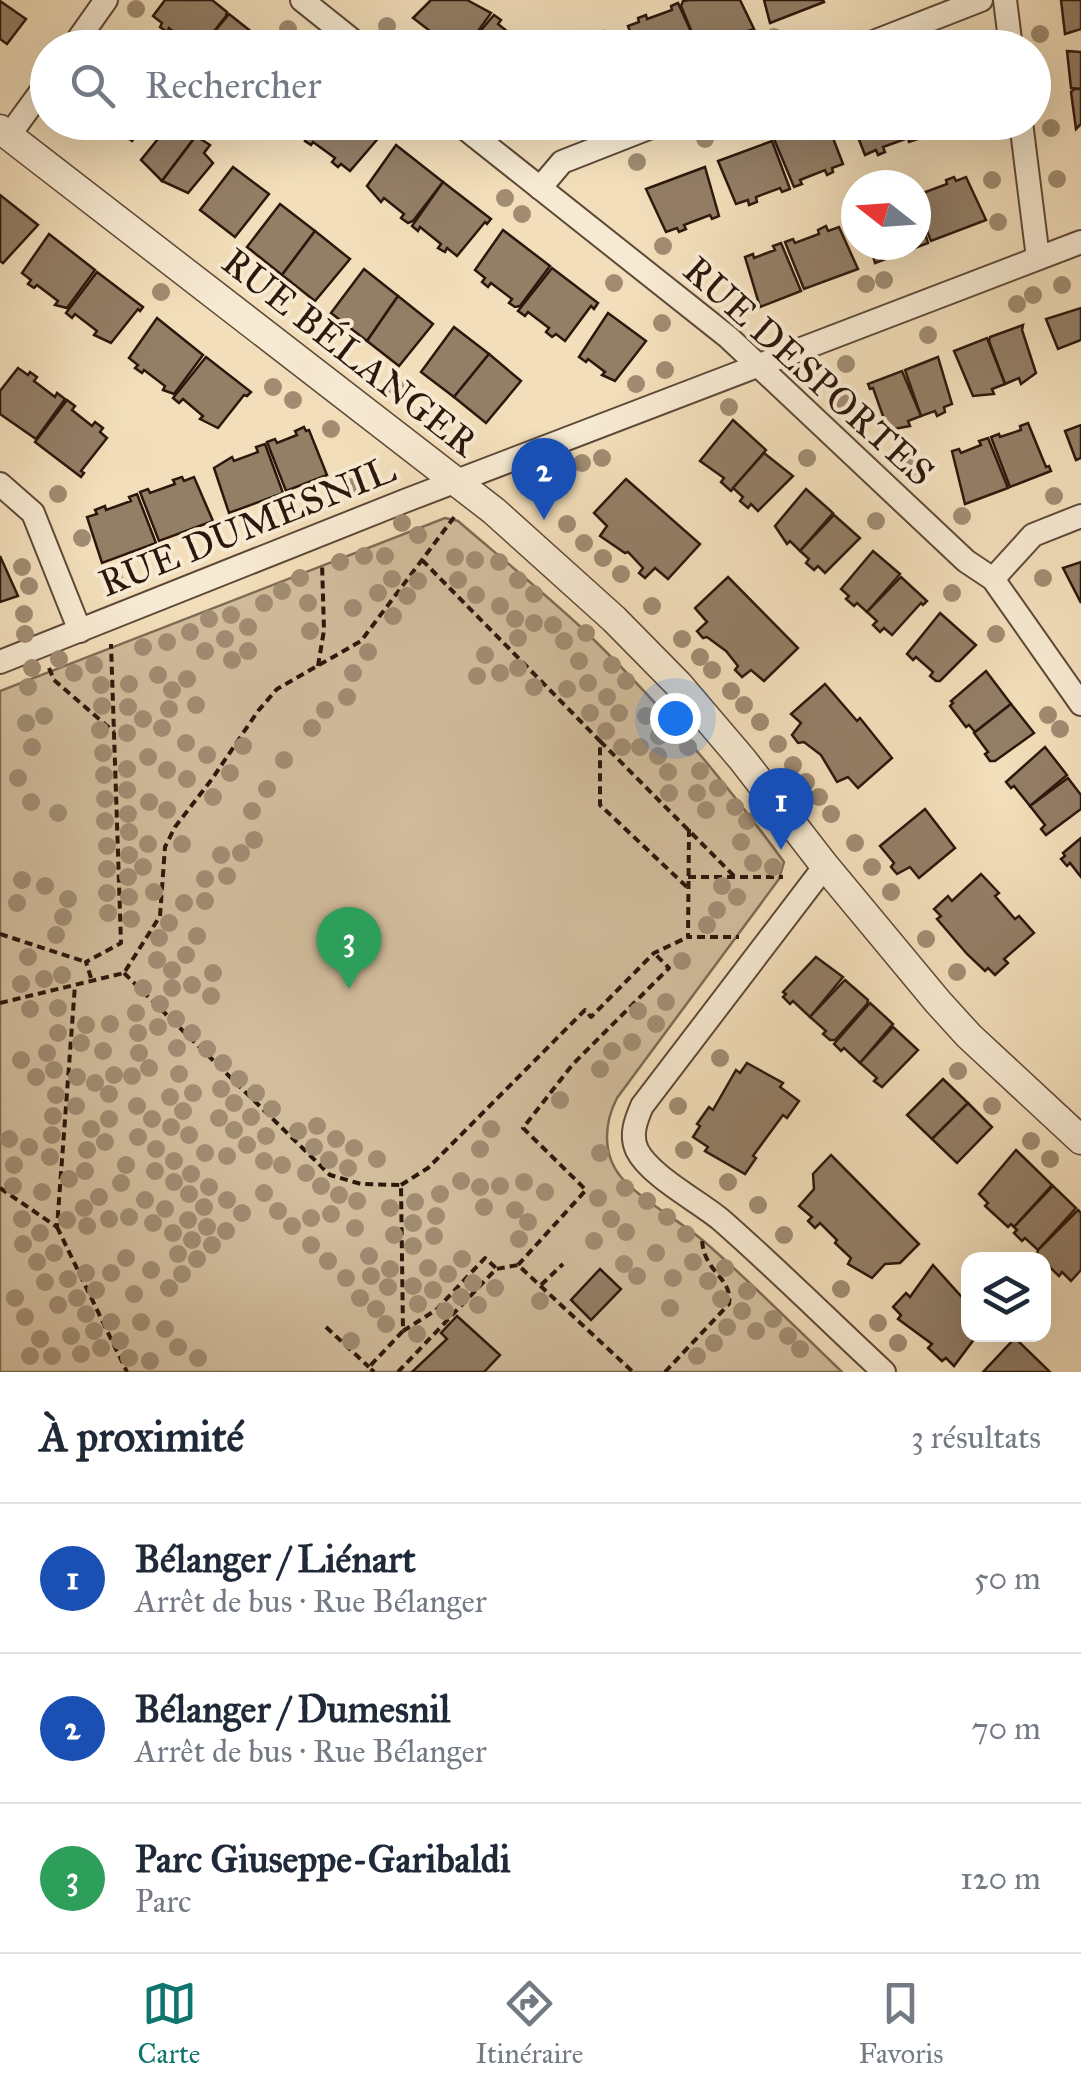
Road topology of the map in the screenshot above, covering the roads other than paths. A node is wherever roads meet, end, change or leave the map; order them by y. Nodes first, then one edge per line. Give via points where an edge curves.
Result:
1 (106, 0) edge
2 (302, 0) edge
3 (982, 0) edge
4 (1005, 0) edge
5 (85, 30) edge
6 (340, 30) edge
7 (904, 30) edge
8 (1009, 30) edge
9 (30, 103) edge
10 (5, 132) edge
11 (480, 140) edge
12 (618, 140) edge
13 (1023, 140) edge
14 (540, 188) junction
15 (1081, 242) edge
16 (1038, 258) junction
17 (759, 367) junction
18 (456, 482) junction
19 (0, 484) edge
20 (1081, 516) edge
21 (993, 580) junction
22 (80, 630) junction
23 (0, 662) edge
24 (1081, 704) edge
25 (824, 866) junction
26 (1081, 1140) edge
27 (884, 1372) edge

1 - 5 street
2 - 6 street
3 - 7 street
4 - 8 street
9 - 10 street
10 - 18 street, RUE BÉLANGER
11 - 14 street, RUE DESPORTES
12 - 14 street via 562,162
13 - 16 street
14 - 17 street, RUE DESPORTES
15 - 16 street, RUE DUMESNIL
16 - 17 street, RUE DUMESNIL
17 - 18 street, RUE DUMESNIL
17 - 21 street, RUE DESPORTES
18 - 22 street, RUE DUMESNIL
18 - 25 street, RUE BÉLANGER via 641,645 742,759
19 - 22 street via 34,513
20 - 21 street via 1033,535
21 - 24 street, RUE DESPORTES
22 - 23 street, RUE DUMESNIL
25 - 26 street, RUE BÉLANGER via 969,1036
25 - 27 street via 642,1106 634,1136 647,1163 718,1218

